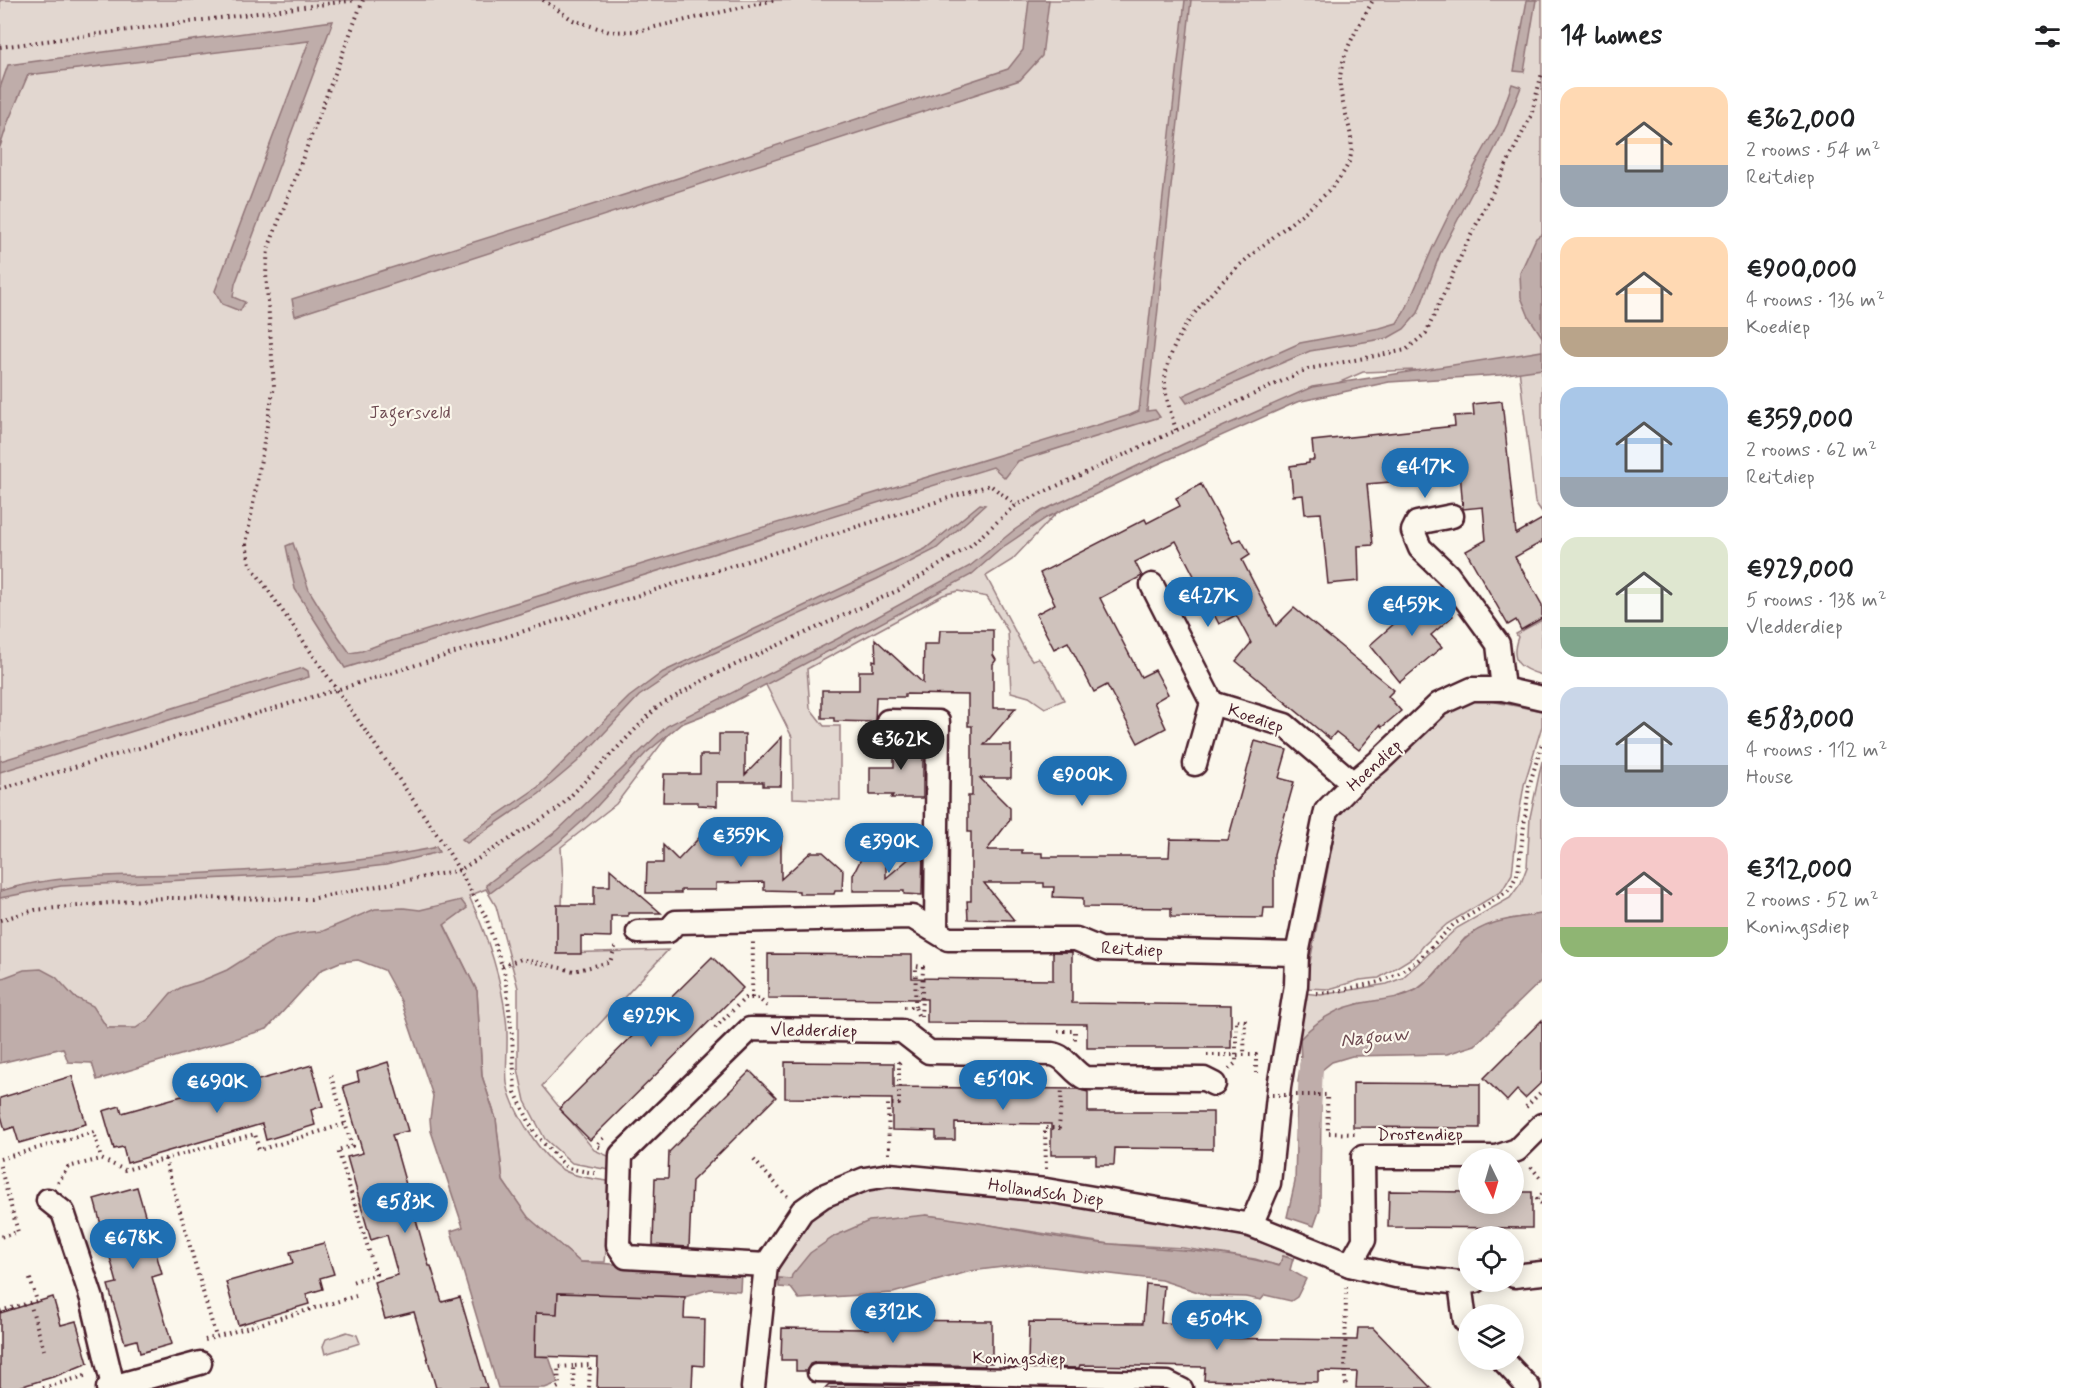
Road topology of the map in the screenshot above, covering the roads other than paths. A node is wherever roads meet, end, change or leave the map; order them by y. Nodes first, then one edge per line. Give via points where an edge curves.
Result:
1 (1452, 516) dead end
2 (1152, 585) dead end
3 (1503, 689) junction
4 (1542, 698) edge
5 (1212, 703) junction
6 (888, 721) dead end
7 (1195, 764) dead end
8 (1353, 783) junction
9 (936, 930) junction
10 (638, 932) dead end
11 (1297, 954) junction
12 (1214, 1084) dead end
13 (1542, 1125) edge
14 (48, 1200) road end
15 (1251, 1226) junction
16 (766, 1265) junction
17 (1350, 1265) junction
18 (1542, 1273) edge
19 (1524, 1275) edge
20 (1458, 1281) edge
21 (200, 1363) dead end
22 (1512, 1370) edge
23 (816, 1373) dead end
24 (1009, 1382) edge
25 (111, 1387) edge
26 (753, 1388) edge
27 (1184, 1388) edge
28 (1529, 1388) edge

1 - 3 street via 1417,523 1413,531 1420,548 1448,575 1498,644
2 - 5 street, Koediep
3 - 4 street, Hoendiep
3 - 8 street, Hoendiep via 1472,689 1439,704
5 - 7 street, Koediep
5 - 8 street, Koediep via 1285,725
6 - 9 street via 938,722
8 - 11 street, Hoendiep via 1326,811
9 - 10 street, Reitdiep via 912,916 676,922 668,931
9 - 11 street, Reitdiep via 948,939 1076,939 1100,950
11 - 15 street, Hoendiep via 1269,1184
12 - 16 street, Vledderdiep via 1204,1079 1085,1078 1056,1054 929,1052 902,1031 750,1029 621,1155 618,1245 626,1257
13 - 17 street, Drostendiep via 1517,1150 1496,1157 1363,1157 1364,1240
14 - 25 street via 63,1212 92,1299
15 - 16 street, Hollandsch Diep via 1046,1190 890,1175 865,1179 823,1196 802,1211
15 - 17 street, Hollandsch Diep
16 - 26 street, Hollandsch Diep
17 - 20 street, Hollandsch Diep via 1396,1276
18 - 19 street
21 - 25 street
22 - 28 street
23 - 24 street, Koningsdiep
24 - 27 street, Koningsdiep via 1168,1380

